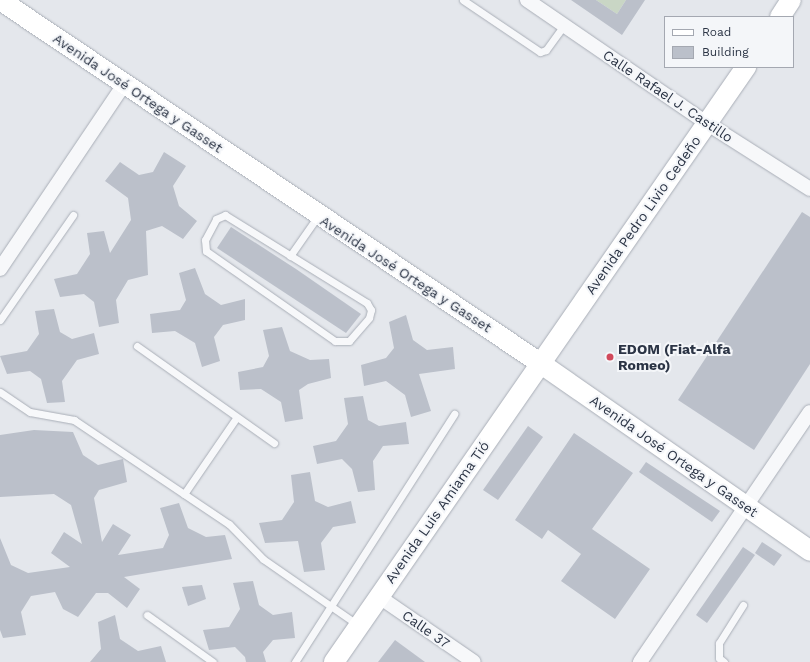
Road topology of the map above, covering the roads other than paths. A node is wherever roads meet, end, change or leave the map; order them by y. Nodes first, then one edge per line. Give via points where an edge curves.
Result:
1 (0, 0) edge
2 (463, 0) edge
3 (527, 0) edge
4 (791, 0) edge
5 (781, 16) edge
6 (564, 25) junction
7 (745, 68) edge
8 (125, 83) junction
9 (708, 124) junction
10 (810, 189) edge
11 (73, 215) dead end
12 (318, 216) junction
13 (290, 256) junction
14 (0, 269) edge
15 (0, 320) edge
16 (138, 346) dead end
17 (540, 362) junction
18 (0, 392) edge
19 (810, 412) edge
20 (454, 414) dead end
21 (237, 417) junction
22 (274, 442) dead end
23 (184, 494) junction
24 (745, 506) junction
25 (810, 551) edge
26 (378, 596) junction
27 (743, 605) dead end
28 (332, 609) junction
29 (147, 615) dead end
30 (359, 625) junction
31 (213, 662) edge
32 (295, 662) edge
33 (334, 662) edge
34 (474, 662) edge
35 (640, 662) edge
36 (724, 662) edge

1 - 8 main road, Avenida José Ortega y Gasset
2 - 6 lane via 540,52 546,50
3 - 6 street, Calle Rafael J. Castillo
4 - 5 main road
6 - 9 street, Calle Rafael J. Castillo
7 - 9 main road, Avenida Pedro Livio Cedeño
8 - 12 main road, Avenida José Ortega y Gasset
8 - 14 street
9 - 10 street, Calle Rafael J. Castillo
9 - 17 main road, Avenida Pedro Livio Cedeño
11 - 15 lane
12 - 13 lane
12 - 17 main road, Avenida José Ortega y Gasset
13 - 13 lane via 225,215 216,219 205,240 206,251 335,341 349,341 369,318 371,310 367,303
16 - 21 lane
17 - 24 main road, Avenida José Ortega y Gasset
17 - 26 main road, Avenida Luis Amiama Tió
18 - 23 lane via 30,412 74,420
19 - 24 street
20 - 28 lane
21 - 22 lane
21 - 23 lane
23 - 28 lane via 229,524 262,559
24 - 25 main road, Avenida José Ortega y Gasset
24 - 35 street
26 - 30 main road, Avenida Luis Amiama Tió
26 - 34 street, Calle 37
27 - 36 lane via 719,643 719,658
28 - 30 lane
28 - 32 lane
29 - 31 lane
30 - 33 main road, Avenida Luis Amiama Tió

